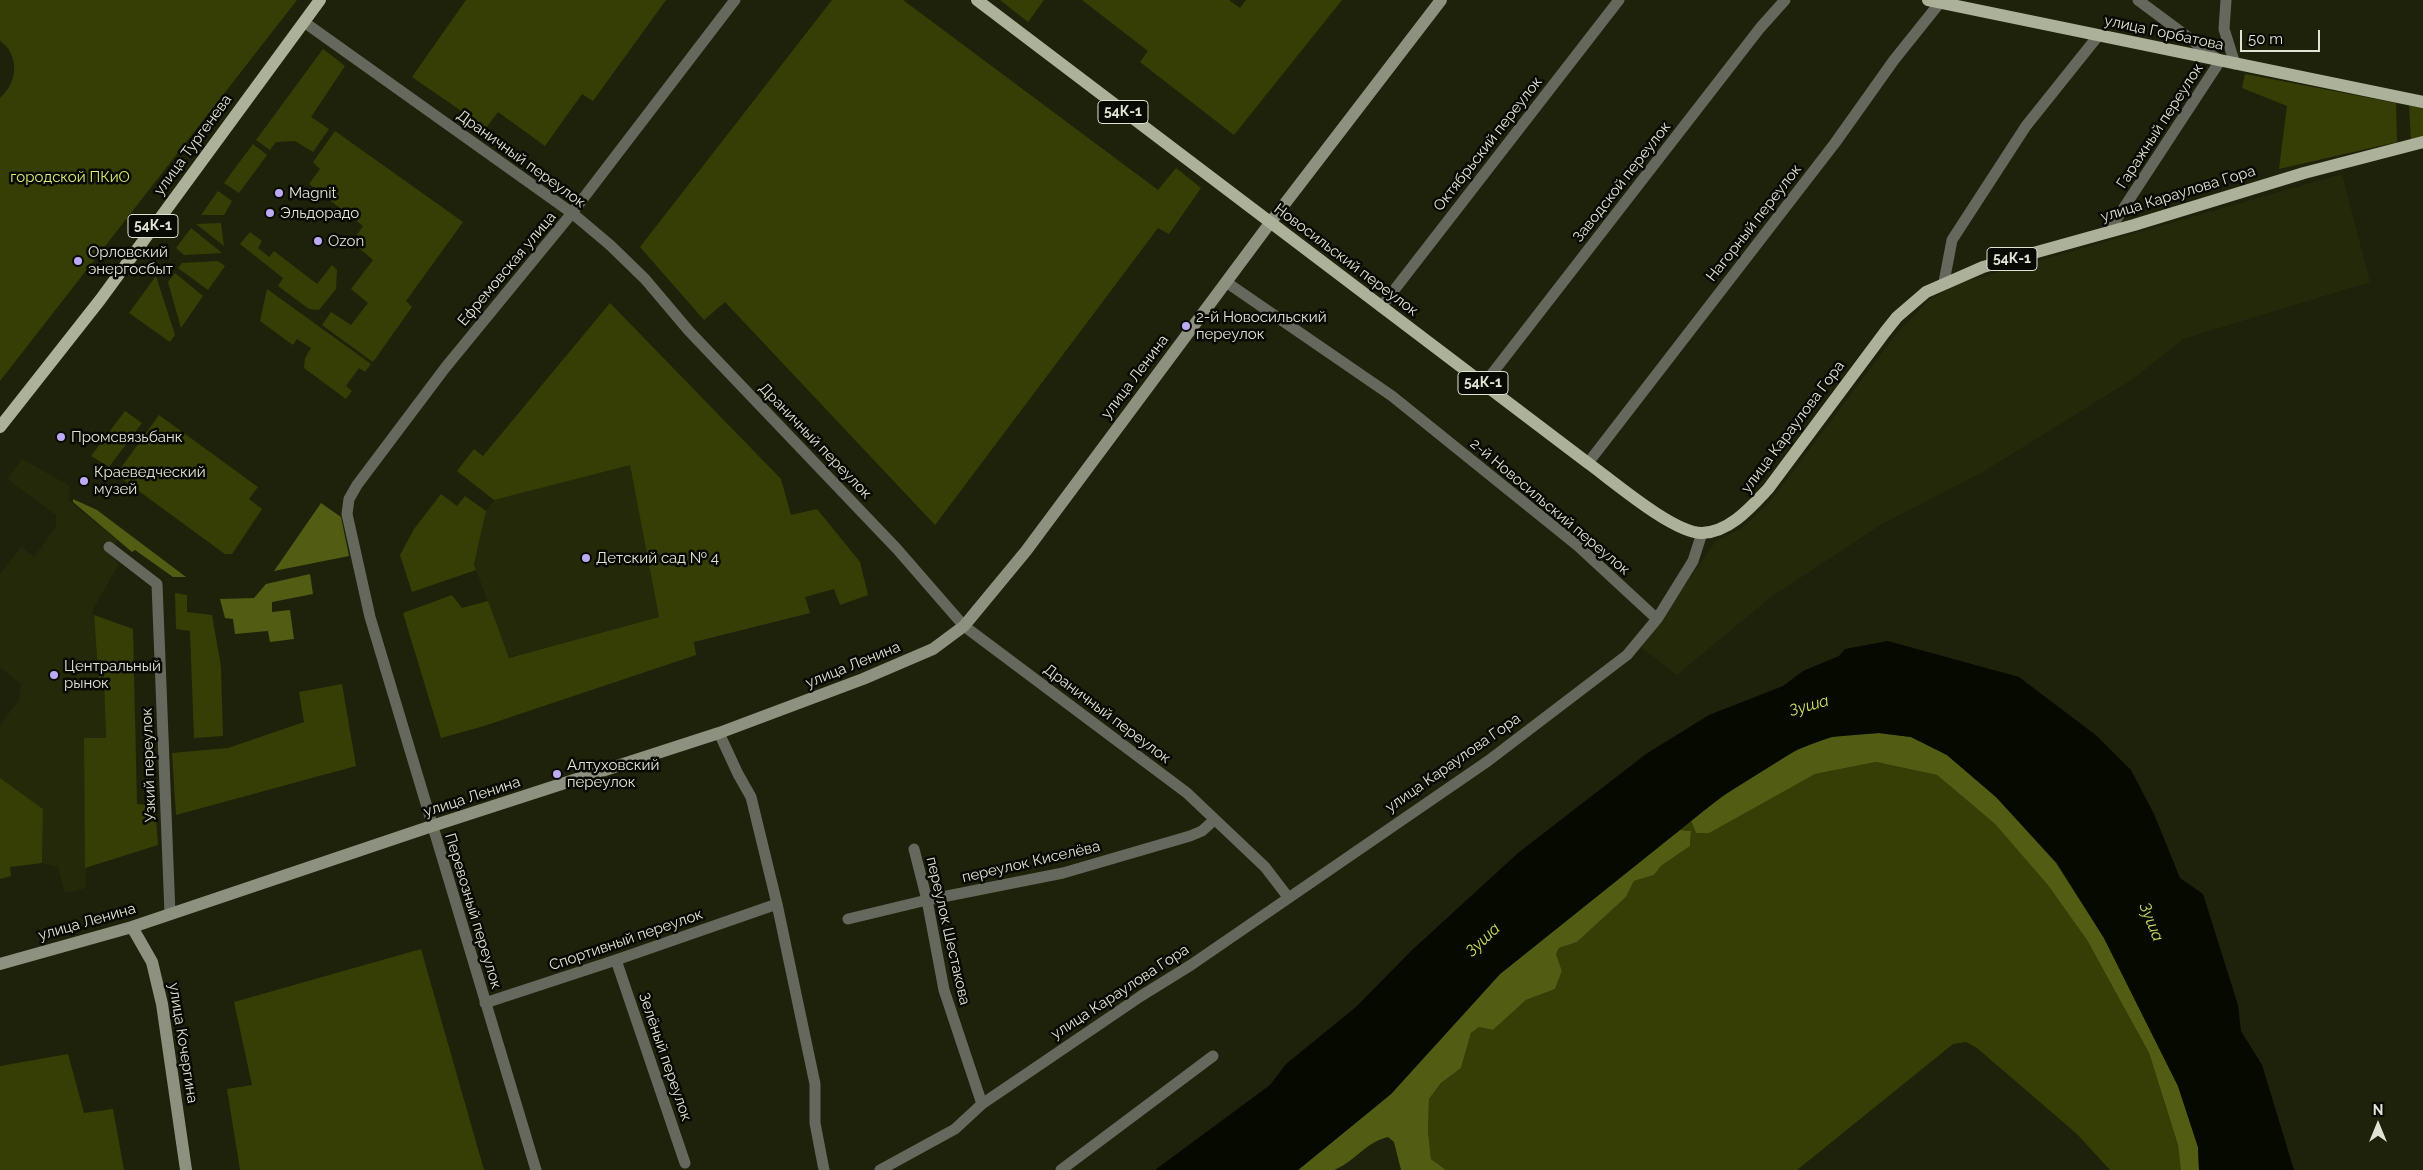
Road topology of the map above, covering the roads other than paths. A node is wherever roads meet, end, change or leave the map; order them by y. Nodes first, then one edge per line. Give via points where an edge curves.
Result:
1 (320, 0) edge
2 (735, 0) edge
3 (977, 0) edge
4 (1441, 0) edge
5 (1619, 0) edge
6 (1785, 0) edge
7 (2138, 0) edge
8 (2226, 0) edge
9 (1937, 1) edge
10 (304, 22) junction
11 (2098, 36) junction
12 (2220, 61) junction
13 (2235, 64) junction
14 (2423, 102) edge
15 (2423, 142) edge
16 (572, 214) junction
17 (1270, 223) junction
18 (2108, 232) junction
19 (1226, 282) junction
20 (1944, 282) junction
21 (1381, 307) junction
22 (1484, 384) junction
23 (0, 427) edge
24 (1588, 463) junction
25 (347, 514) joint
26 (1702, 533) junction
27 (109, 547) dead end
28 (1657, 619) junction
29 (964, 626) junction
30 (720, 734) junction
31 (1214, 820) junction
32 (432, 826) junction
33 (914, 849) dead end
34 (1288, 897) junction
35 (927, 900) junction
36 (777, 904) junction
37 (170, 914) junction
38 (848, 919) dead end
39 (132, 927) junction
40 (616, 960) junction
41 (0, 964) edge
42 (485, 1003) junction
43 (1213, 1056) dead end
44 (982, 1104) junction
45 (685, 1163) dead end
46 (186, 1170) edge
47 (536, 1170) edge
48 (824, 1170) edge
49 (880, 1170) edge
50 (1061, 1170) edge

1 - 10 main road, улица Тургенева / 54К-1
2 - 16 street, Ефремовская улица
3 - 17 main road, Новосильский переулок / 54К-1
4 - 17 main road, улица Ленина
5 - 21 street, Октябрьский переулок
6 - 22 street, Заводской переулок
7 - 12 street
8 - 13 street via 2224,29
9 - 11 main road, улица Горбатова
9 - 24 street, Нагорный переулок via 1836,143
10 - 16 street, Драничный переулок
10 - 23 main road, улица Тургенева / 54К-1 via 100,300
11 - 12 main road, улица Горбатова
11 - 20 street via 2026,126 1952,240
12 - 13 main road, улица Горбатова
12 - 18 street, Гаражный переулок
13 - 14 main road, улица Горбатова
15 - 18 main road, улица Караулова Гора / 54К-1 via 2304,173
16 - 25 street, Ефремовская улица via 445,368 357,485 349,499
16 - 29 street, Драничный переулок via 646,280 689,331 897,549
17 - 19 main road, улица Ленина
17 - 21 main road, Новосильский переулок / 54К-1
18 - 20 main road, улица Караулова Гора / 54К-1 via 1983,267
19 - 28 street, 2-й Новосильский переулок via 1392,396 1578,546
19 - 29 main road, улица Ленина via 1026,551
20 - 26 main road, улица Караулова Гора / 54К-1 via 1926,292 1897,317 1768,489 1747,512 1733,522
21 - 22 main road, Новосильский переулок / 54К-1
22 - 24 main road, Новосильский переулок / 54К-1
24 - 26 main road, Новосильский переулок / 54К-1 via 1676,527
25 - 32 street, Перевозный переулок via 370,617
26 - 28 street, улица Караулова Гора via 1692,561
27 - 37 street, Узкий переулок via 157,584
28 - 34 street, улица Караулова Гора via 1627,655 1488,761
29 - 30 main road, улица Ленина via 933,649 902,663
29 - 31 street, Драничный переулок via 1158,770
30 - 32 main road, улица Ленина
30 - 36 street via 751,797
31 - 34 street, Драничный переулок via 1265,867
31 - 35 street, переулок Киселёва via 1190,836 1063,874
32 - 37 main road, улица Ленина
32 - 42 street, Перевозный переулок
33 - 35 street, переулок Шестакова
34 - 44 street, улица Караулова Гора
35 - 38 street, переулок Киселёва
35 - 44 street, переулок Шестакова via 944,990
36 - 40 street, Спортивный переулок
36 - 48 street via 815,1084 815,1123
37 - 39 main road, улица Ленина
39 - 41 main road, улица Ленина
39 - 46 main road, улица Кочергина via 152,962 162,1004
40 - 42 street, Спортивный переулок
40 - 45 street, Зелёный переулок
42 - 47 street, Перевозный переулок
43 - 50 street
44 - 49 street, улица Караулова Гора via 955,1129

